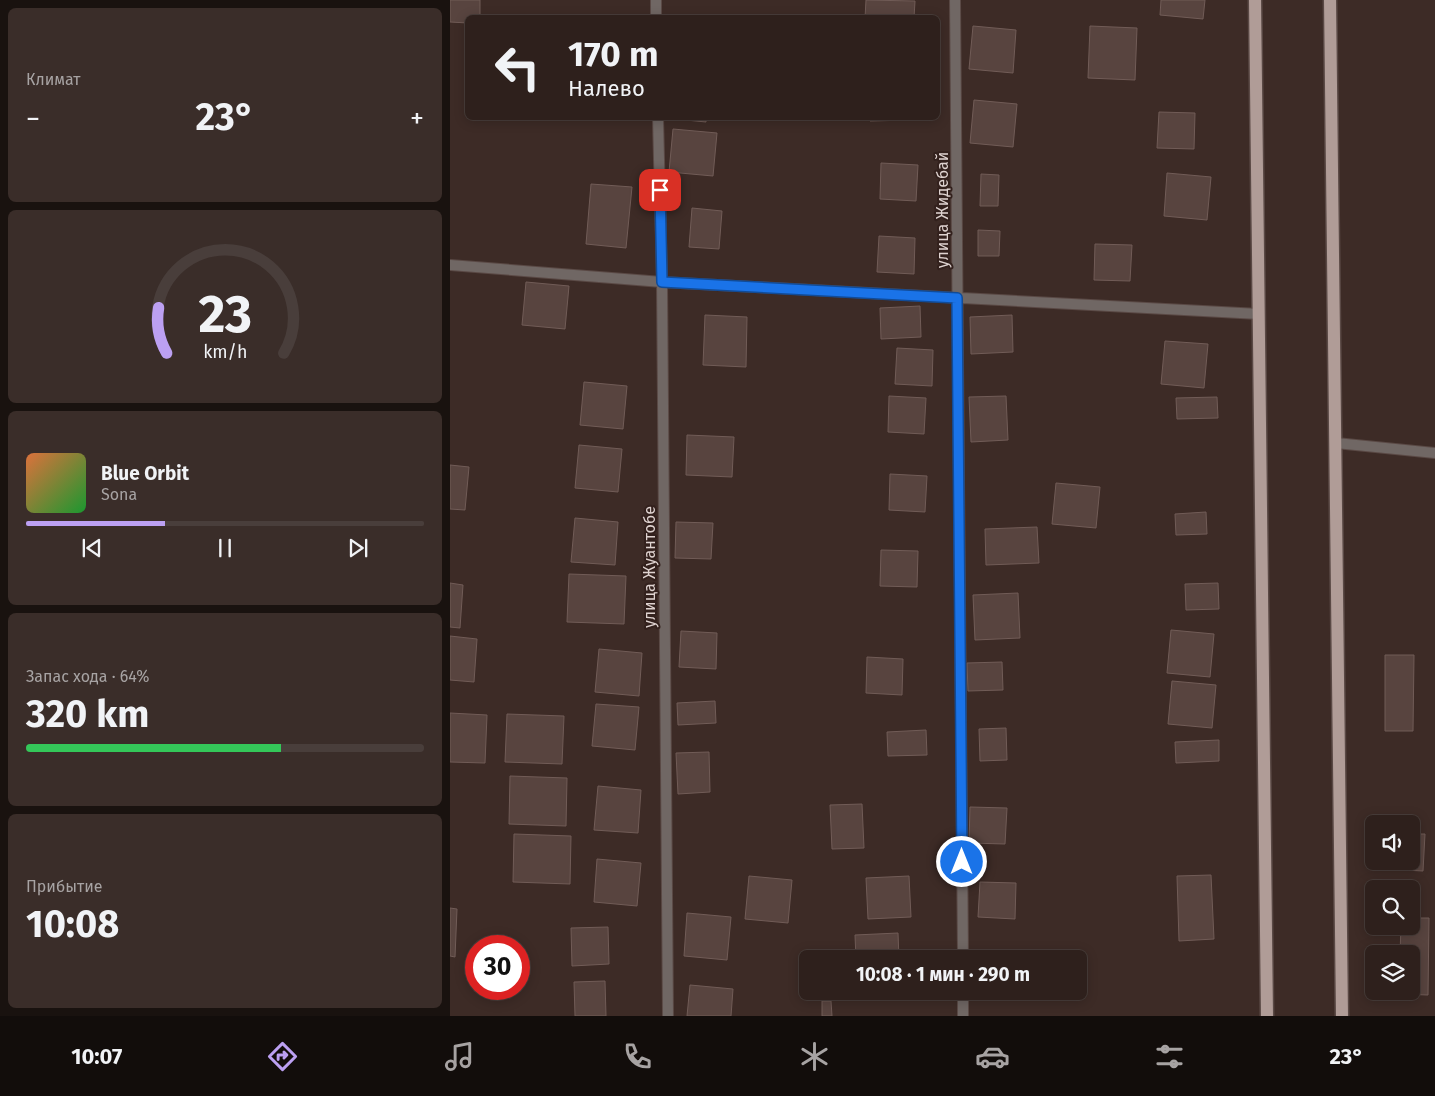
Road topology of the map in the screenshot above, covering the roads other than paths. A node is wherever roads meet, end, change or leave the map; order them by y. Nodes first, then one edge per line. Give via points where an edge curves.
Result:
1 (656, 0) edge
2 (955, 0) edge
3 (1256, 0) edge
4 (1330, 0) edge
5 (656, 15) edge
6 (658, 120) edge
7 (450, 265) edge
8 (662, 282) junction
9 (957, 298) junction
10 (1259, 314) junction
11 (1336, 443) junction
12 (1435, 453) edge
13 (963, 950) edge
14 (963, 1000) edge
15 (668, 1016) edge
16 (962, 1016) edge
17 (1267, 1016) edge
18 (1342, 1016) edge

1 - 5 street
2 - 9 street, улица Жидебай
3 - 10 main road
4 - 11 main road
6 - 8 street, улица Жуантобе
7 - 8 street
8 - 9 street
8 - 15 street, улица Жуантобе
9 - 10 street
9 - 13 street, улица Жидебай
10 - 17 main road
11 - 12 street
11 - 18 main road
14 - 16 street

